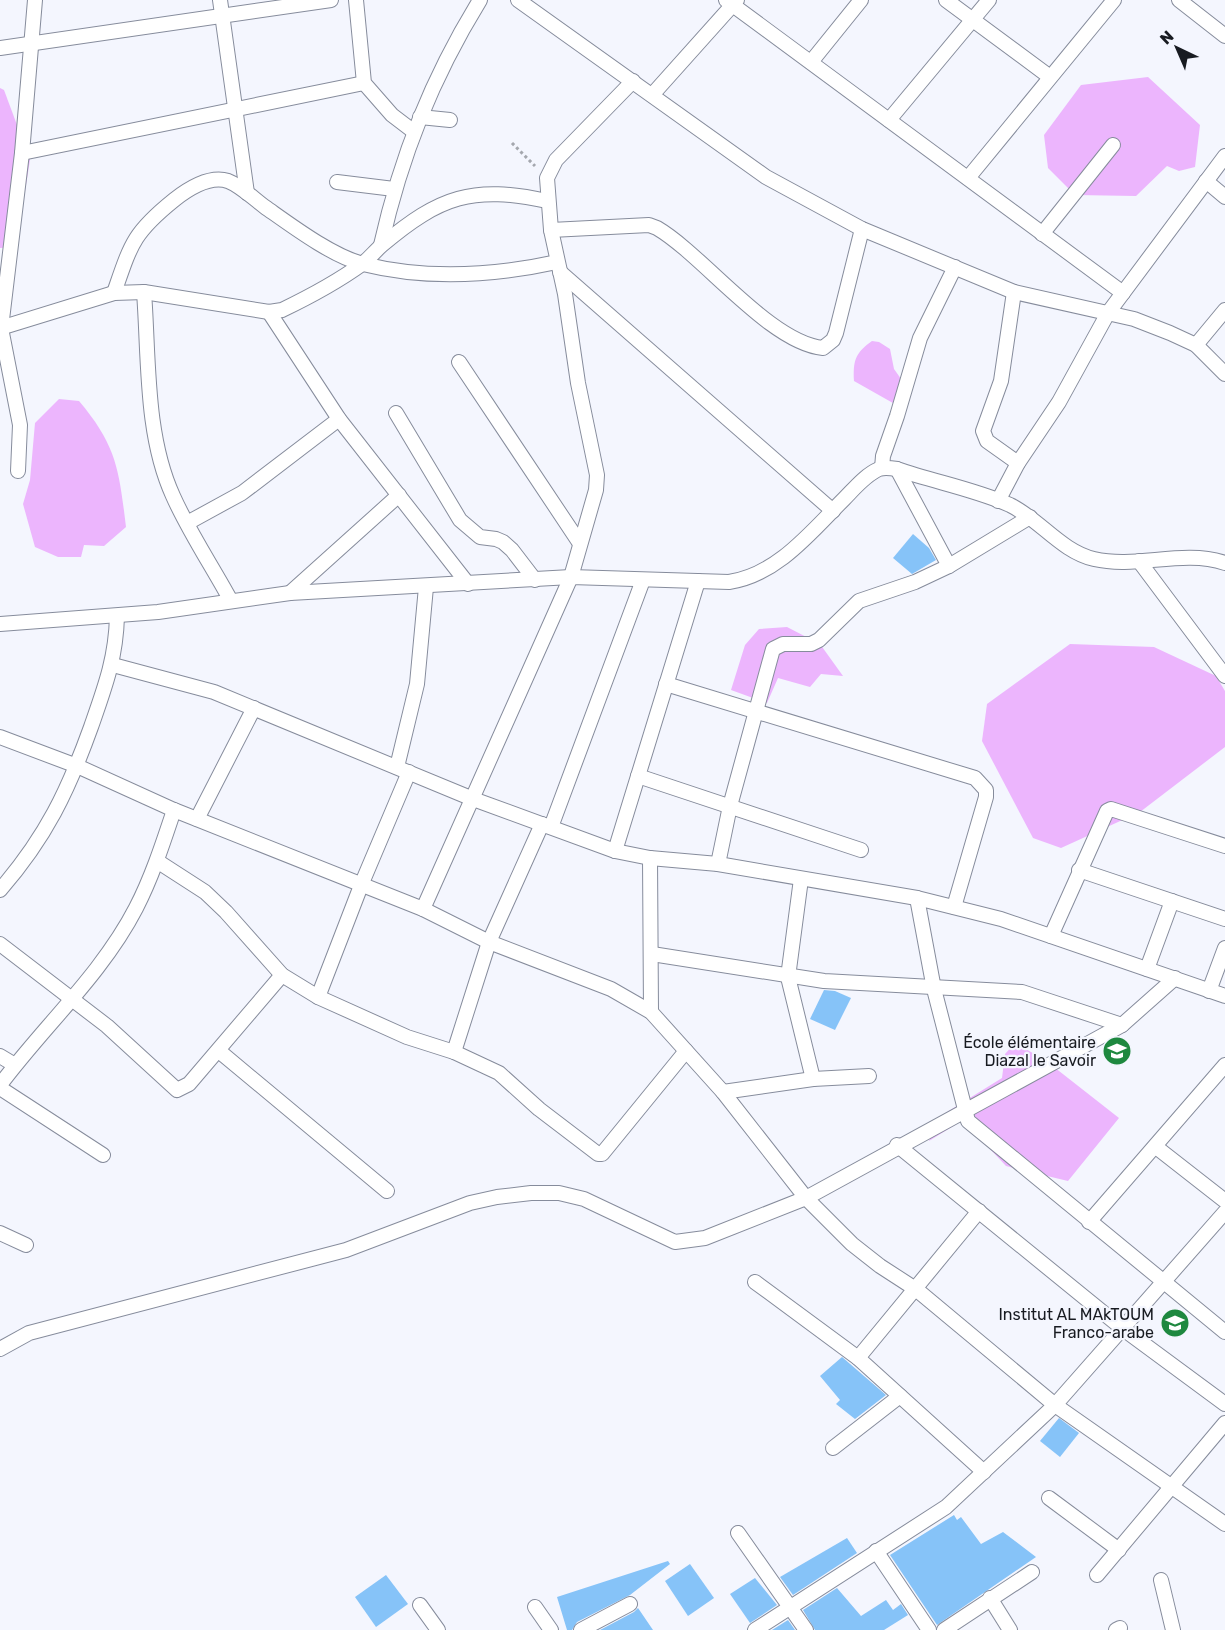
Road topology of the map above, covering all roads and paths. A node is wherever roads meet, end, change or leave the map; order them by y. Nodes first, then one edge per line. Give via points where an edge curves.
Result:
1 (35, 0) edge
2 (220, 0) edge
3 (331, 0) edge
4 (356, 0) edge
5 (480, 0) edge
6 (518, 0) edge
7 (861, 0) edge
8 (946, 0) edge
9 (989, 0) edge
10 (1114, 0) edge
11 (1179, 0) edge
12 (732, 2) edge
13 (222, 15) junction
14 (973, 20) junction
15 (1224, 34) edge
16 (32, 44) junction
17 (0, 48) edge
18 (811, 62) junction
19 (1050, 77) junction
20 (633, 81) junction
21 (364, 82) junction
22 (652, 95) junction
23 (236, 109) junction
24 (420, 117) junction
25 (450, 120) dead end
26 (890, 120) junction
27 (413, 131) junction
28 (512, 143) dead end
29 (1113, 145) dead end
30 (22, 153) junction
31 (1225, 156) edge
32 (547, 178) junction
33 (968, 178) junction
34 (1206, 181) junction
35 (337, 182) dead end
36 (394, 189) junction
37 (248, 193) junction
38 (1225, 196) edge
39 (547, 201) junction
40 (862, 228) junction
41 (551, 230) junction
42 (1042, 234) junction
43 (381, 245) junction
44 (362, 264) junction
45 (559, 267) junction
46 (955, 267) junction
47 (144, 292) junction
48 (1014, 292) junction
49 (1123, 292) junction
50 (114, 293) junction
51 (1225, 310) edge
52 (269, 312) junction
53 (1108, 314) junction
54 (1, 328) edge
55 (1196, 345) junction
56 (459, 362) dead end
57 (1225, 374) edge
58 (396, 413) dead end
59 (339, 419) junction
60 (1018, 463) junction
61 (882, 468) junction
62 (897, 469) junction
63 (18, 471) dead end
64 (399, 495) junction
65 (998, 501) junction
66 (833, 511) junction
67 (1030, 517) junction
68 (189, 522) junction
69 (579, 542) junction
70 (1139, 561) junction
71 (1225, 563) edge
72 (949, 566) junction
73 (571, 578) junction
74 (535, 580) junction
75 (643, 580) junction
76 (698, 581) junction
77 (468, 584) junction
78 (426, 587) junction
79 (290, 593) junction
80 (231, 601) junction
81 (117, 616) junction
82 (0, 624) edge
83 (113, 664) junction
84 (1225, 676) edge
85 (666, 684) junction
86 (254, 708) junction
87 (755, 711) junction
88 (0, 736) edge
89 (77, 766) junction
90 (403, 769) junction
91 (638, 776) junction
92 (473, 799) junction
93 (729, 806) junction
94 (174, 810) junction
95 (197, 819) junction
96 (546, 825) junction
97 (1225, 846) edge
98 (615, 850) junction
99 (861, 850) dead end
100 (650, 858) junction
101 (157, 861) junction
102 (718, 864) junction
103 (1079, 870) junction
104 (801, 879) junction
105 (362, 883) junction
106 (1, 887) edge
107 (917, 897) junction
108 (1172, 901) junction
109 (954, 907) junction
110 (423, 909) junction
111 (1225, 919) edge
112 (1051, 936) junction
113 (489, 942) junction
114 (0, 944) edge
115 (1225, 948) edge
116 (652, 954) junction
117 (1147, 969) junction
118 (282, 975) junction
119 (788, 977) junction
120 (1175, 978) junction
121 (934, 989) junction
122 (1209, 991) junction
123 (1225, 996) edge
124 (318, 997) junction
125 (70, 1000) junction
126 (651, 1012) junction
127 (1122, 1025) junction
128 (219, 1051) junction
129 (686, 1051) junction
130 (454, 1052) junction
131 (0, 1056) edge
132 (15, 1065) junction
133 (1225, 1065) edge
134 (869, 1076) dead end
135 (813, 1079) junction
136 (0, 1087) edge
137 (723, 1092) junction
138 (964, 1111) junction
139 (897, 1145) junction
140 (1156, 1147) junction
141 (103, 1155) dead end
142 (387, 1191) dead end
143 (806, 1198) junction
144 (1225, 1200) edge
145 (979, 1211) junction
146 (1225, 1212) edge
147 (1089, 1222) junction
148 (0, 1233) edge
149 (26, 1245) dead end
150 (755, 1282) dead end
151 (1163, 1282) junction
152 (917, 1290) junction
153 (1122, 1328) junction
154 (1225, 1332) edge
155 (0, 1348) edge
156 (858, 1358) junction
157 (900, 1395) junction
158 (1225, 1404) edge
159 (1055, 1405) junction
160 (1225, 1423) edge
161 (833, 1448) dead end
162 (984, 1472) junction
163 (1172, 1486) junction
164 (1049, 1498) dead end
165 (1225, 1524) edge
166 (738, 1533) dead end
167 (1119, 1550) junction
168 (876, 1551) junction
169 (1032, 1572) dead end
170 (1097, 1575) dead end
171 (1161, 1580) dead end
172 (990, 1599) junction
173 (630, 1604) dead end
174 (420, 1605) dead end
175 (535, 1607) dead end
176 (790, 1607) junction
177 (438, 1630) edge
178 (551, 1630) edge
179 (581, 1630) edge
180 (755, 1630) edge
181 (806, 1630) edge
182 (929, 1630) edge
183 (944, 1630) edge
184 (1010, 1630) edge
185 (1173, 1630) edge

1 - 16 street
2 - 13 street
3 - 13 street
4 - 21 street
5 - 24 street
6 - 20 street
7 - 18 street
8 - 14 street
9 - 14 street
10 - 19 street
11 - 15 street
12 - 18 street
12 - 22 street
13 - 16 street
13 - 23 street
14 - 19 street
14 - 26 street
16 - 17 street
16 - 30 street
18 - 26 street
19 - 33 street
20 - 22 street
20 - 32 street via 564,151
21 - 23 street
21 - 27 street via 392,115
22 - 40 street via 766,177
23 - 30 street
23 - 37 street
24 - 25 street
24 - 27 street
26 - 33 street
27 - 36 street
28 - 32 path
29 - 42 street
30 - 54 street
31 - 34 street
32 - 39 street
33 - 42 street
34 - 38 street
34 - 49 street
35 - 36 street
36 - 43 street
37 - 44 street via 298,230
37 - 50 street via 227,181 199,184 183,192 134,238
39 - 41 street
39 - 43 street via 486,192 464,197 432,210
40 - 41 street via 836,333 824,348 815,348 789,335 657,228 649,225
40 - 46 street
41 - 45 street
42 - 49 street
43 - 44 street
44 - 45 street via 472,275
44 - 52 street via 297,303
45 - 66 street
45 - 69 street via 597,475
46 - 48 street
46 - 61 street via 920,338
47 - 50 street
47 - 52 street
47 - 68 street via 157,444 173,496
48 - 53 street
48 - 60 street via 1001,381 983,431 987,441
49 - 53 street
50 - 54 street
51 - 55 street
52 - 59 street
53 - 55 street via 1134,319
53 - 60 street via 1059,402
54 - 63 street via 20,425
55 - 57 street
56 - 69 street
58 - 74 street via 460,520 480,537 502,542
59 - 64 street
59 - 68 street via 242,493
60 - 65 street
61 - 62 street
61 - 66 street via 863,480
62 - 65 street
62 - 72 street
64 - 77 street
64 - 79 street
65 - 67 street
66 - 76 street via 766,570 747,579
67 - 70 street via 1095,560
67 - 72 street
68 - 80 street
69 - 73 street
70 - 71 street via 1188,556
70 - 84 street
72 - 87 street via 859,601 811,644 783,644 773,649
73 - 74 street
73 - 75 street
73 - 92 street
74 - 77 street
75 - 76 street
75 - 96 street
76 - 85 street
77 - 78 street
78 - 79 street
78 - 90 street via 417,684
79 - 80 street
80 - 81 street
81 - 82 street
81 - 83 street
83 - 86 street via 214,692
83 - 89 street
85 - 87 street
85 - 91 street
86 - 90 street
86 - 95 street
87 - 93 street
87 - 109 street via 975,778 986,790 986,797
88 - 89 street
89 - 94 street
89 - 106 street via 41,839
90 - 92 street
90 - 105 street
91 - 93 street
91 - 98 street
92 - 96 street
92 - 110 street
93 - 99 street
93 - 102 street
94 - 95 street
94 - 101 street
95 - 105 street
96 - 98 street
96 - 113 street
97 - 103 street via 1111,809
98 - 100 street
100 - 102 street
100 - 116 street
101 - 118 street via 205,892
101 - 125 street via 123,929
102 - 104 street
103 - 108 street
103 - 112 street
104 - 107 street
104 - 119 street
105 - 110 street
105 - 124 street
107 - 109 street
107 - 121 street
108 - 111 street
108 - 117 street
109 - 112 street
110 - 113 street
112 - 117 street
113 - 126 street via 611,989
113 - 130 street
114 - 125 street
115 - 122 street
116 - 119 street
116 - 126 street
117 - 120 street
118 - 124 street
118 - 128 street
119 - 121 street
119 - 135 street
120 - 122 street
120 - 127 street
121 - 127 street via 1022,992
121 - 138 street
122 - 123 street
124 - 130 street via 406,1037
125 - 128 street via 107,1026 177,1090 189,1084
125 - 132 street
126 - 129 street
127 - 138 street
128 - 142 street
129 - 130 street via 602,1154 594,1152 499,1073
129 - 137 street
131 - 132 street
132 - 136 street
133 - 140 street
134 - 135 street
135 - 137 street
136 - 141 street
137 - 143 street
138 - 139 street
138 - 147 street via 968,1121
139 - 143 street
139 - 145 street
140 - 144 street
140 - 147 street
143 - 152 street via 852,1244
143 - 155 street via 705,1238 675,1242 584,1199 531,1192 496,1197 470,1203 346,1250 29,1333
145 - 152 street
145 - 153 street
146 - 151 street
147 - 151 street
148 - 149 street
150 - 156 street
151 - 153 street
151 - 154 street
152 - 156 street
152 - 159 street
153 - 158 street
153 - 159 street
156 - 157 street
157 - 161 street
157 - 162 street
159 - 162 street
159 - 163 street
160 - 163 street
162 - 168 street via 946,1507
163 - 165 street
163 - 167 street
164 - 167 street
166 - 176 street
167 - 170 street
168 - 176 street
168 - 182 street
169 - 172 street
171 - 185 street
172 - 183 street
172 - 184 street
173 - 179 street
174 - 177 street
175 - 178 street
176 - 180 street
176 - 181 street

